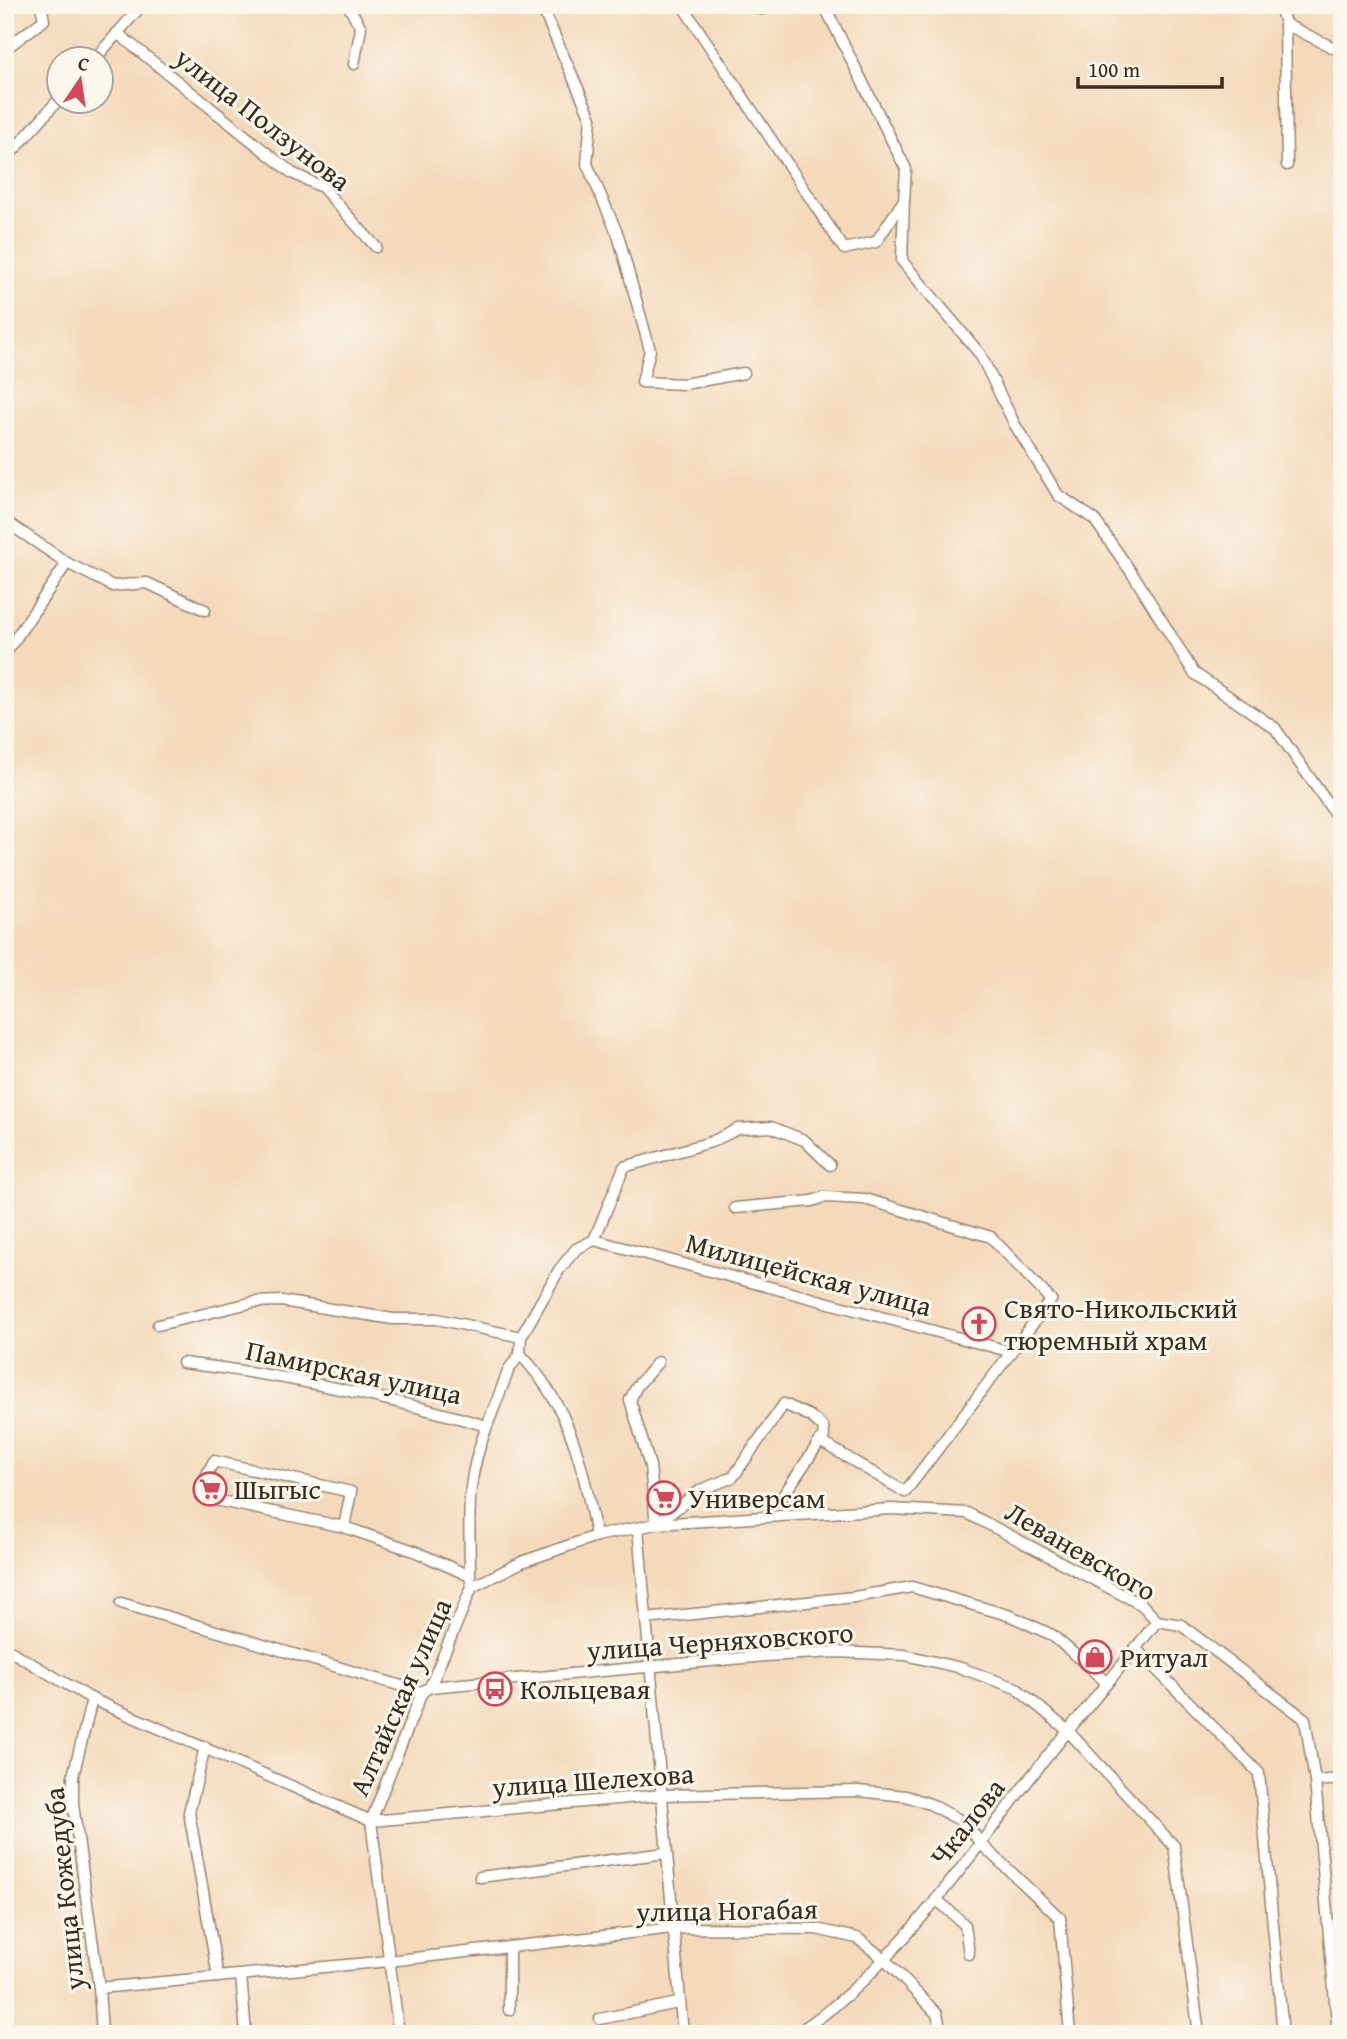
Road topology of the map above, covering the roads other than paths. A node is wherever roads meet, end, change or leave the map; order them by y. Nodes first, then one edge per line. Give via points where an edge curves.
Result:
1 (41, 5) edge
2 (142, 5) edge
3 (348, 5) edge
4 (541, 5) edge
5 (682, 5) edge
6 (749, 5) edge
7 (769, 5) edge
8 (824, 5) edge
9 (1280, 5) edge
10 (1285, 24) junction
11 (117, 33) junction
12 (105, 46) edge
13 (5, 48) edge
14 (1342, 52) edge
15 (354, 64) dead end
16 (46, 114) edge
17 (5, 160) edge
18 (1287, 165) dead end
19 (904, 200) junction
20 (376, 247) dead end
21 (744, 373) dead end
22 (5, 521) edge
23 (67, 563) junction
24 (205, 610) dead end
25 (5, 654) edge
26 (1342, 824) edge
27 (830, 1165) dead end
28 (735, 1208) dead end
29 (594, 1240) junction
30 (158, 1325) dead end
31 (521, 1337) junction
32 (1012, 1352) junction
33 (520, 1354) junction
34 (658, 1362) dead end
35 (183, 1363) dead end
36 (487, 1426) junction
37 (820, 1441) junction
38 (783, 1496) dead end
39 (656, 1524) junction
40 (344, 1527) junction
41 (638, 1528) junction
42 (596, 1536) junction
43 (471, 1581) junction
44 (121, 1603) dead end
45 (646, 1619) junction
46 (1157, 1621) junction
47 (5, 1648) edge
48 (1135, 1648) junction
49 (649, 1668) junction
50 (1105, 1681) junction
51 (426, 1689) junction
52 (92, 1699) junction
53 (1067, 1730) junction
54 (205, 1747) junction
55 (1342, 1779) edge
56 (1315, 1781) junction
57 (662, 1795) junction
58 (371, 1821) junction
59 (980, 1843) junction
60 (666, 1853) junction
61 (480, 1877) dead end
62 (936, 1899) junction
63 (673, 1928) junction
64 (509, 1947) junction
65 (969, 1955) dead end
66 (883, 1958) junction
67 (389, 1961) junction
68 (241, 1976) junction
69 (218, 1977) junction
70 (99, 1989) junction
71 (678, 2003) junction
72 (509, 2010) dead end
73 (600, 2019) dead end
74 (102, 2034) edge
75 (246, 2034) edge
76 (399, 2034) edge
77 (683, 2034) edge
78 (795, 2034) edge
79 (942, 2034) edge
80 (1070, 2034) edge
81 (1199, 2034) edge
82 (1283, 2034) edge
83 (1338, 2034) edge

1 - 13 street via 44,20
2 - 11 street
3 - 15 street via 361,28
4 - 21 street via 591,118 587,164 618,235 650,350 642,382 684,384
5 - 19 street via 844,249 876,242
6 - 7 street via 762,9
8 - 19 street via 906,170
9 - 10 street
10 - 14 street
10 - 18 street
11 - 12 street
11 - 20 street, улица Ползунова via 292,173 322,187
16 - 17 street
19 - 26 street via 902,261 980,354 1015,425 1058,495 1094,519 1194,673 1275,728
22 - 23 street
23 - 24 street via 113,586 147,583
23 - 25 street
27 - 29 street via 804,1140 771,1127 738,1129 711,1142 624,1167
28 - 32 street, Милицейская улица via 824,1197 865,1199 991,1237 1051,1300
29 - 31 street via 576,1249 559,1270
29 - 32 street, Милицейская улица
30 - 31 street, Памирская улица via 254,1302 281,1301 393,1319 437,1319
31 - 33 street
32 - 37 street via 905,1492
33 - 36 street via 509,1368
33 - 42 street via 541,1376 564,1413
34 - 39 street via 630,1400 650,1465
35 - 36 street, Памирская улица via 311,1381
36 - 43 street, Памирская улица via 475,1458 468,1500
37 - 38 street
37 - 39 street, Леваневского via 822,1427 784,1404 733,1477 701,1490
39 - 41 street, Леваневского
39 - 46 street, Леваневского via 892,1509 967,1513 1131,1599
40 - 40 street via 201,1497 207,1474 214,1461 351,1492
40 - 43 street via 414,1551
41 - 42 street, Леваневского
41 - 45 street
42 - 43 street, Леваневского
43 - 51 street, Алтайская улица
44 - 51 street, улица Черняховского
45 - 49 street
45 - 50 street via 912,1587 1011,1616 1052,1635
46 - 48 street, Чкалова
46 - 56 street, Леваневского via 1181,1625 1305,1719
47 - 52 street, улица Шелехова
48 - 50 street, Чкалова
48 - 82 street via 1259,1773
49 - 51 street, улица Черняховского
49 - 53 street, улица Черняховского via 812,1653 905,1656 961,1668 1016,1689
49 - 57 street
50 - 53 street, Чкалова
51 - 58 street, Алтайская улица
52 - 54 street, улица Шелехова
52 - 70 street, улица Кожедуба via 73,1776 73,1804
53 - 59 street, Чкалова
53 - 81 street, улица Черняховского via 1174,1846
54 - 58 street, улица Шелехова
54 - 69 street via 189,1812
55 - 56 street
56 - 83 street, Леваневского
57 - 58 street, улица Шелехова
57 - 59 street, улица Шелехова via 858,1791 906,1796 967,1824
57 - 60 street
58 - 67 street, Алтайская улица
59 - 62 street, Чкалова
59 - 80 street, улица Шелехова via 1060,1918
60 - 61 street
60 - 63 street
62 - 65 street via 965,1925
62 - 66 street, Чкалова
63 - 64 street, улица Ногабая
63 - 66 street, улица Ногабая via 781,1927 835,1932 857,1938
63 - 71 street
64 - 67 street, улица Ногабая
64 - 72 street
66 - 78 street, Чкалова via 827,2015
66 - 79 street, улица Ногабая via 937,2014
67 - 68 street, улица Ногабая
67 - 76 street, Алтайская улица
68 - 69 street, улица Ногабая
68 - 75 street
69 - 70 street, улица Ногабая
70 - 74 street, улица Кожедуба
71 - 73 street
71 - 77 street

